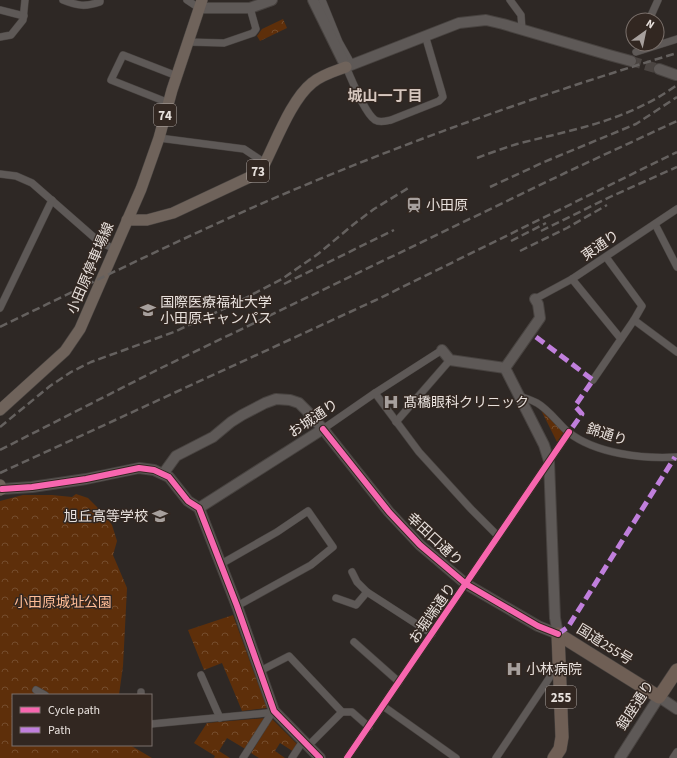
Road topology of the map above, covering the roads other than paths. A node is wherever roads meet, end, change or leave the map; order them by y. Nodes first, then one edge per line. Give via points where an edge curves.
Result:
1 (24, 0) edge
2 (63, 0) edge
3 (100, 0) edge
4 (187, 0) edge
5 (272, 0) edge
6 (312, 0) edge
7 (322, 0) edge
8 (510, 0) edge
9 (658, 0) edge
10 (200, 4) edge
11 (250, 8) junction
12 (0, 10) edge
13 (653, 12) edge
14 (24, 16) junction
15 (522, 29) junction
16 (425, 35) junction
17 (0, 37) edge
18 (677, 39) edge
19 (188, 42) junction
20 (635, 52) edge
21 (633, 56) junction
22 (349, 66) junction
23 (660, 70) tunnel mouth
24 (676, 75) edge
25 (177, 76) junction
26 (169, 103) junction
27 (159, 138) junction
28 (265, 163) junction
29 (0, 174) edge
30 (52, 200) junction
31 (677, 209) edge
32 (128, 220) junction
33 (655, 224) junction
34 (114, 249) junction
35 (606, 257) junction
36 (677, 267) edge
37 (572, 279) junction
38 (535, 299) joint
39 (0, 308) edge
40 (634, 320) junction
41 (621, 339) junction
42 (442, 350) joint
43 (677, 352) edge
44 (450, 360) junction
45 (505, 368) junction
46 (593, 380) dead end
47 (375, 393) junction
48 (520, 396) junction
49 (0, 410) edge
50 (396, 422) junction
51 (323, 429) junction
52 (569, 432) junction
53 (677, 457) edge
54 (549, 461) junction
55 (163, 474) junction
56 (1, 488) edge
57 (199, 508) junction
58 (498, 536) junction
59 (221, 564) junction
60 (352, 572) dead end
61 (466, 584) junction
62 (367, 592) junction
63 (336, 598) dead end
64 (237, 606) junction
65 (432, 634) junction
66 (558, 634) junction
67 (354, 642) dead end
68 (559, 663) junction
69 (677, 670) edge
70 (260, 672) junction
71 (202, 675) dead end
72 (399, 682) junction
73 (36, 690) dead end
74 (43, 694) edge
75 (659, 698) junction
76 (383, 706) junction
77 (677, 709) edge
78 (274, 711) junction
79 (342, 712) junction
80 (220, 718) junction
81 (152, 724) edge
82 (369, 727) junction
83 (305, 744) junction
84 (677, 752) edge
85 (243, 758) edge
86 (292, 758) edge
87 (320, 758) edge
88 (348, 758) edge
89 (456, 758) edge
90 (496, 758) edge
91 (554, 758) edge
92 (620, 758) edge
93 (673, 758) edge

1 - 14 street
2 - 3 street via 88,6
4 - 10 street
5 - 11 street
6 - 22 street
7 - 22 street
8 - 15 street via 521,15
9 - 13 street
10 - 11 street
10 - 19 main road, 74
11 - 19 street via 256,28 253,33 224,43
12 - 14 street
14 - 17 street via 11,35
15 - 16 street via 486,20 459,23
15 - 21 street via 609,55
16 - 22 street
16 - 22 street via 443,97 439,101 391,120 376,121 368,111
18 - 21 street
19 - 25 main road, 74
20 - 21 street
22 - 28 main road, 小田原停車場線 / 73 via 312,82 304,91 295,103
23 - 24 street
25 - 26 main road, 74
25 - 26 street via 123,55 111,80
26 - 27 main road, 74
27 - 28 street via 244,149
27 - 32 main road, 74
28 - 32 main road, 小田原停車場線 / 73 via 252,176 173,213 147,220
29 - 30 street via 16,176 32,183
30 - 34 street via 97,240
30 - 39 street
31 - 33 street, 東通り
32 - 34 main road, 小田原停車場線
33 - 35 street, 東通り
33 - 36 street
34 - 49 main road, 小田原停車場線 via 80,330 65,351
35 - 37 street, 東通り
35 - 40 street via 642,306
37 - 38 street, 東通り
37 - 41 street
38 - 45 street via 540,318
40 - 41 street
40 - 43 street
41 - 46 street
42 - 44 street
42 - 47 street, お城通り
44 - 45 street
44 - 50 street
45 - 48 street
47 - 50 street
47 - 51 street, お城通り
48 - 52 street, 錦通り via 537,403
48 - 54 street
50 - 58 street via 419,452
51 - 55 street, 幸田口通り via 299,403 276,399 242,415 213,437 176,456
51 - 57 street, お城通り
51 - 61 street, 幸田口通り via 389,512 420,545
52 - 53 street, 錦通り via 590,444 622,454
52 - 54 street, お堀端通り
54 - 58 street, お堀端通り
54 - 66 street via 555,618
55 - 56 street via 139,468 32,487
55 - 57 street via 169,477 188,501
57 - 59 street
58 - 61 street, お堀端通り
59 - 64 street
59 - 64 street via 308,511 333,547 311,565
60 - 62 street
61 - 65 street, お堀端通り
61 - 66 street, 幸田口通り via 538,626
62 - 63 street via 356,605
62 - 65 street
64 - 70 street
65 - 72 street, お堀端通り
66 - 68 highway, 国道255号 / 255
66 - 75 highway, 国道255号
67 - 72 street
68 - 90 street
68 - 91 highway, 国道255号 / 255 via 562,743
69 - 75 highway, 銀座通り
70 - 78 street
70 - 79 street via 288,656
71 - 80 street
72 - 76 street, お堀端通り
73 - 74 street
75 - 77 street
75 - 92 street, 銀座通り
76 - 82 street, お堀端通り
76 - 89 street
78 - 80 street
78 - 83 street
78 - 85 street
79 - 82 street via 352,712
79 - 83 street
80 - 81 street
82 - 88 street, お堀端通り
83 - 86 street
83 - 87 street
84 - 93 street

